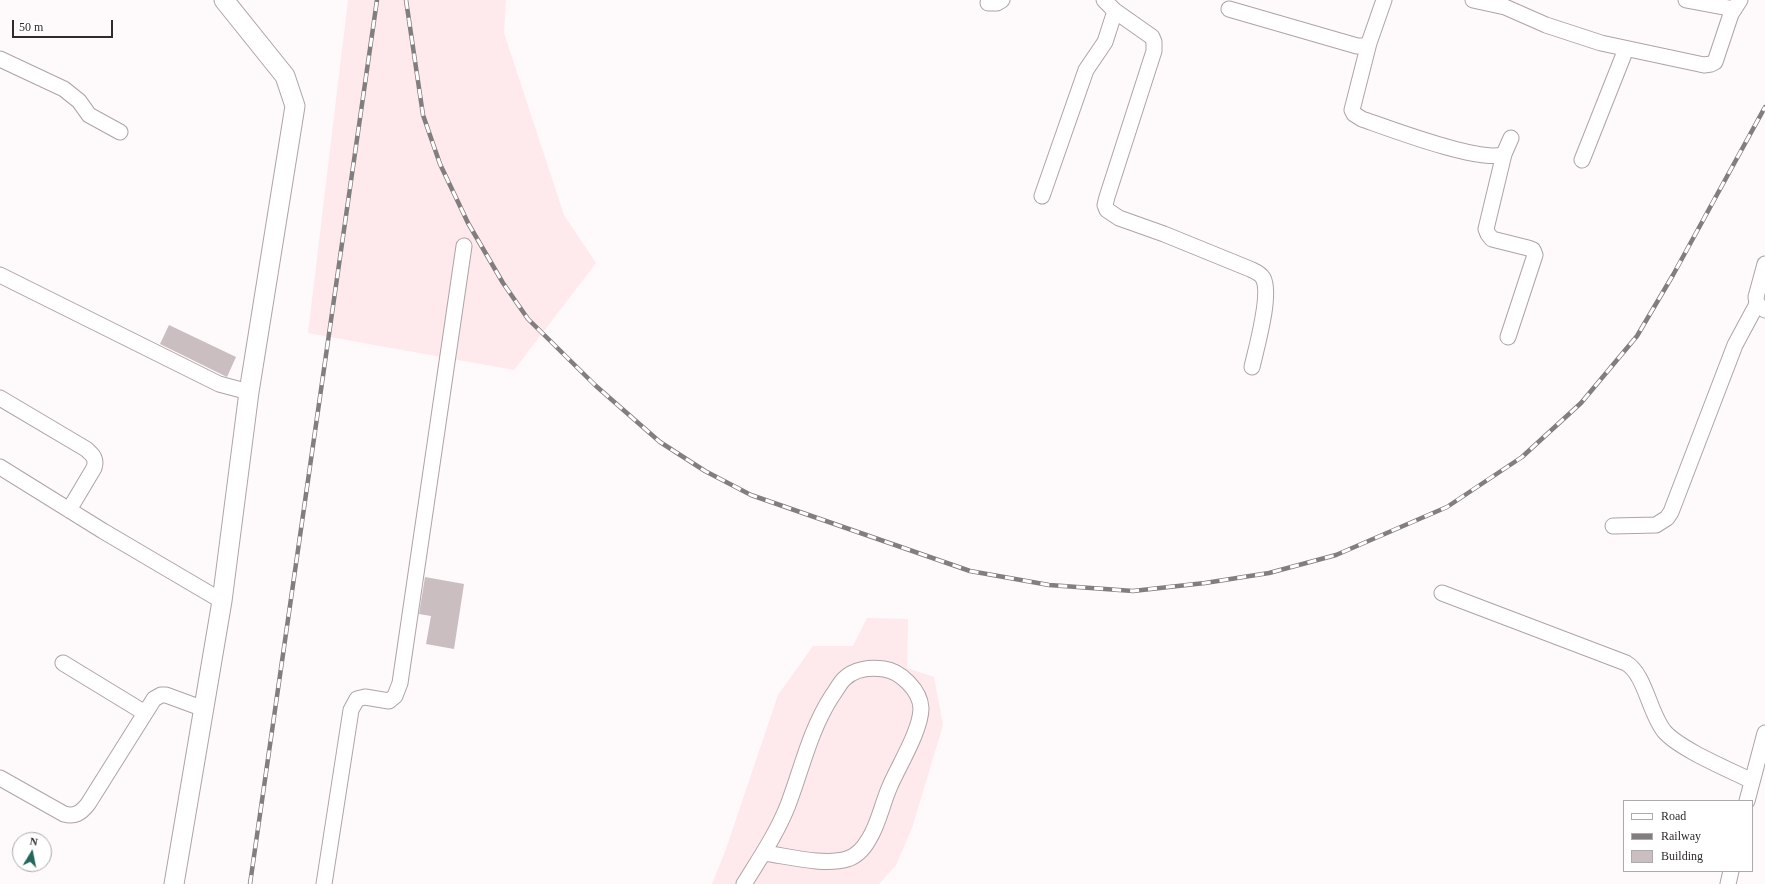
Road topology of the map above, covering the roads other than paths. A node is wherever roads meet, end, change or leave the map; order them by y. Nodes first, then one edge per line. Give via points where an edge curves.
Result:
1 (224, 0) edge
2 (1104, 0) edge
3 (1384, 0) edge
4 (1473, 0) edge
5 (1686, 0) edge
6 (1737, 5) edge
7 (1229, 9) dead end
8 (1115, 11) junction
9 (1369, 43) junction
10 (1626, 49) junction
11 (0, 59) edge
12 (120, 132) dead end
13 (1511, 138) dead end
14 (1504, 154) junction
15 (1582, 160) dead end
16 (1042, 196) dead end
17 (464, 246) dead end
18 (1765, 264) edge
19 (0, 275) edge
20 (1761, 307) edge
21 (1508, 337) dead end
22 (1252, 367) dead end
23 (249, 392) junction
24 (0, 398) edge
25 (0, 467) edge
26 (68, 510) junction
27 (1613, 526) dead end
28 (1442, 593) dead end
29 (222, 601) junction
30 (63, 663) dead end
31 (204, 708) junction
32 (145, 713) junction
33 (1765, 733) edge
34 (0, 778) edge
35 (1752, 781) junction
36 (1747, 800) edge
37 (764, 853) junction
38 (1731, 872) edge
39 (174, 884) edge
40 (324, 884) edge
41 (744, 884) edge
42 (1728, 884) edge

1 - 23 main road via 285,76 295,106
2 - 8 street
3 - 9 street
4 - 10 street via 1505,7 1601,44
5 - 6 street
6 - 10 street via 1731,14 1715,62 1711,64 1704,65
7 - 9 street via 1357,46
8 - 16 street via 1105,42 1086,70
8 - 22 street via 1152,37 1154,51 1105,205 1107,210 1119,218 1243,266 1263,278 1264,317
9 - 14 street via 1355,93 1352,110 1354,114 1362,119 1452,149 1491,157
10 - 15 street
11 - 12 street via 64,89 89,115
13 - 14 street
14 - 21 street via 1486,229 1492,239 1528,248 1533,250 1535,255
17 - 40 street via 400,683 395,696 389,701 365,697 357,699 351,710
18 - 20 street via 1756,297
19 - 23 street via 219,384
20 - 27 street via 1735,344 1667,518 1656,525
23 - 29 main road
24 - 26 street via 86,449 94,457 94,468
25 - 26 street
26 - 29 street
28 - 35 street via 1626,663 1632,667 1641,682 1650,706 1665,732 1695,752
29 - 31 main road
30 - 32 street
31 - 32 street via 161,695 154,699
31 - 39 main road
32 - 34 street via 88,804 77,814 64,814
33 - 35 street
35 - 36 street
37 - 37 street via 833,861 847,859 863,849 875,830 889,788 919,720 921,707 918,696 898,674 886,669 870,668 854,672 844,679 822,712 781,822
37 - 41 street
38 - 42 street

